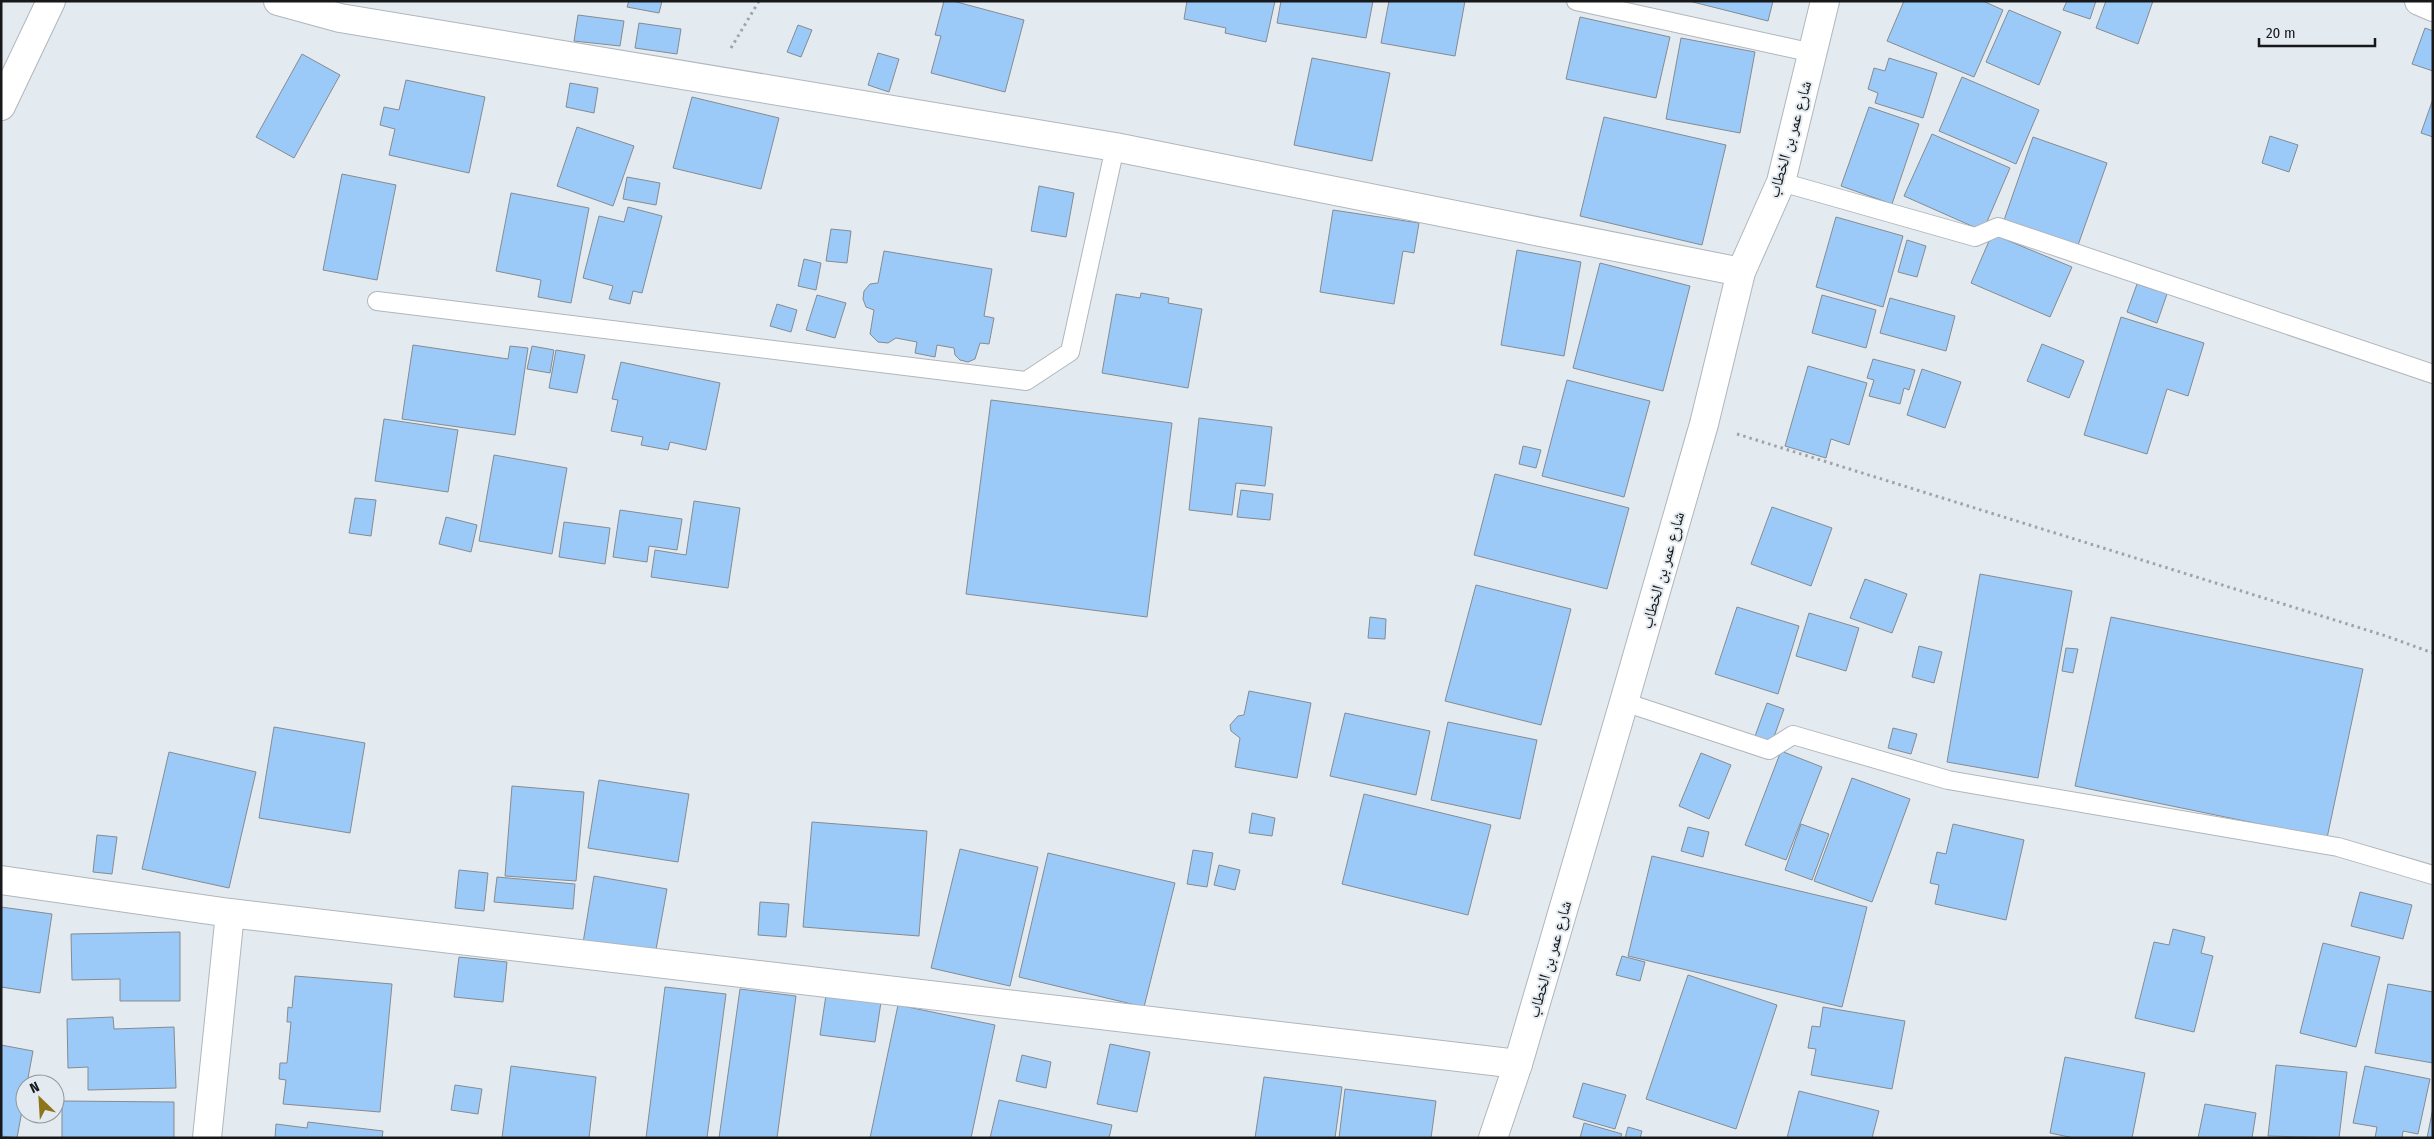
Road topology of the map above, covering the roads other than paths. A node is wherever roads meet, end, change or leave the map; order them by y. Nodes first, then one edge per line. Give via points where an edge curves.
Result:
1 (51, 1) edge
2 (278, 1) edge
3 (1576, 1) edge
4 (1825, 1) edge
5 (2419, 1) edge
6 (2433, 7) edge
7 (1813, 53) junction
8 (1, 106) edge
9 (1115, 148) junction
10 (1780, 182) junction
11 (1741, 272) junction
12 (377, 301) dead end
13 (2433, 374) edge
14 (1624, 702) junction
15 (2433, 875) edge
16 (1, 880) edge
17 (230, 913) junction
18 (1518, 1064) junction
19 (207, 1138) edge
20 (1493, 1138) edge

1 - 8 street
2 - 9 street via 340,18
3 - 7 lane
4 - 7 street, شارع عمر بن الخطاب
5 - 6 street
7 - 10 street, شارع عمر بن الخطاب
9 - 11 street
9 - 12 lane via 1070,352 1026,382
10 - 11 street, شارع عمر بن الخطاب
10 - 13 lane via 1975,237 1998,227
11 - 14 street, شارع عمر بن الخطاب via 1704,424
14 - 15 lane via 1769,750 1793,735 1948,780 2338,847
14 - 18 street, شارع عمر بن الخطاب
16 - 17 street
17 - 18 street
17 - 19 street
18 - 20 street, شارع عمر بن الخطاب

